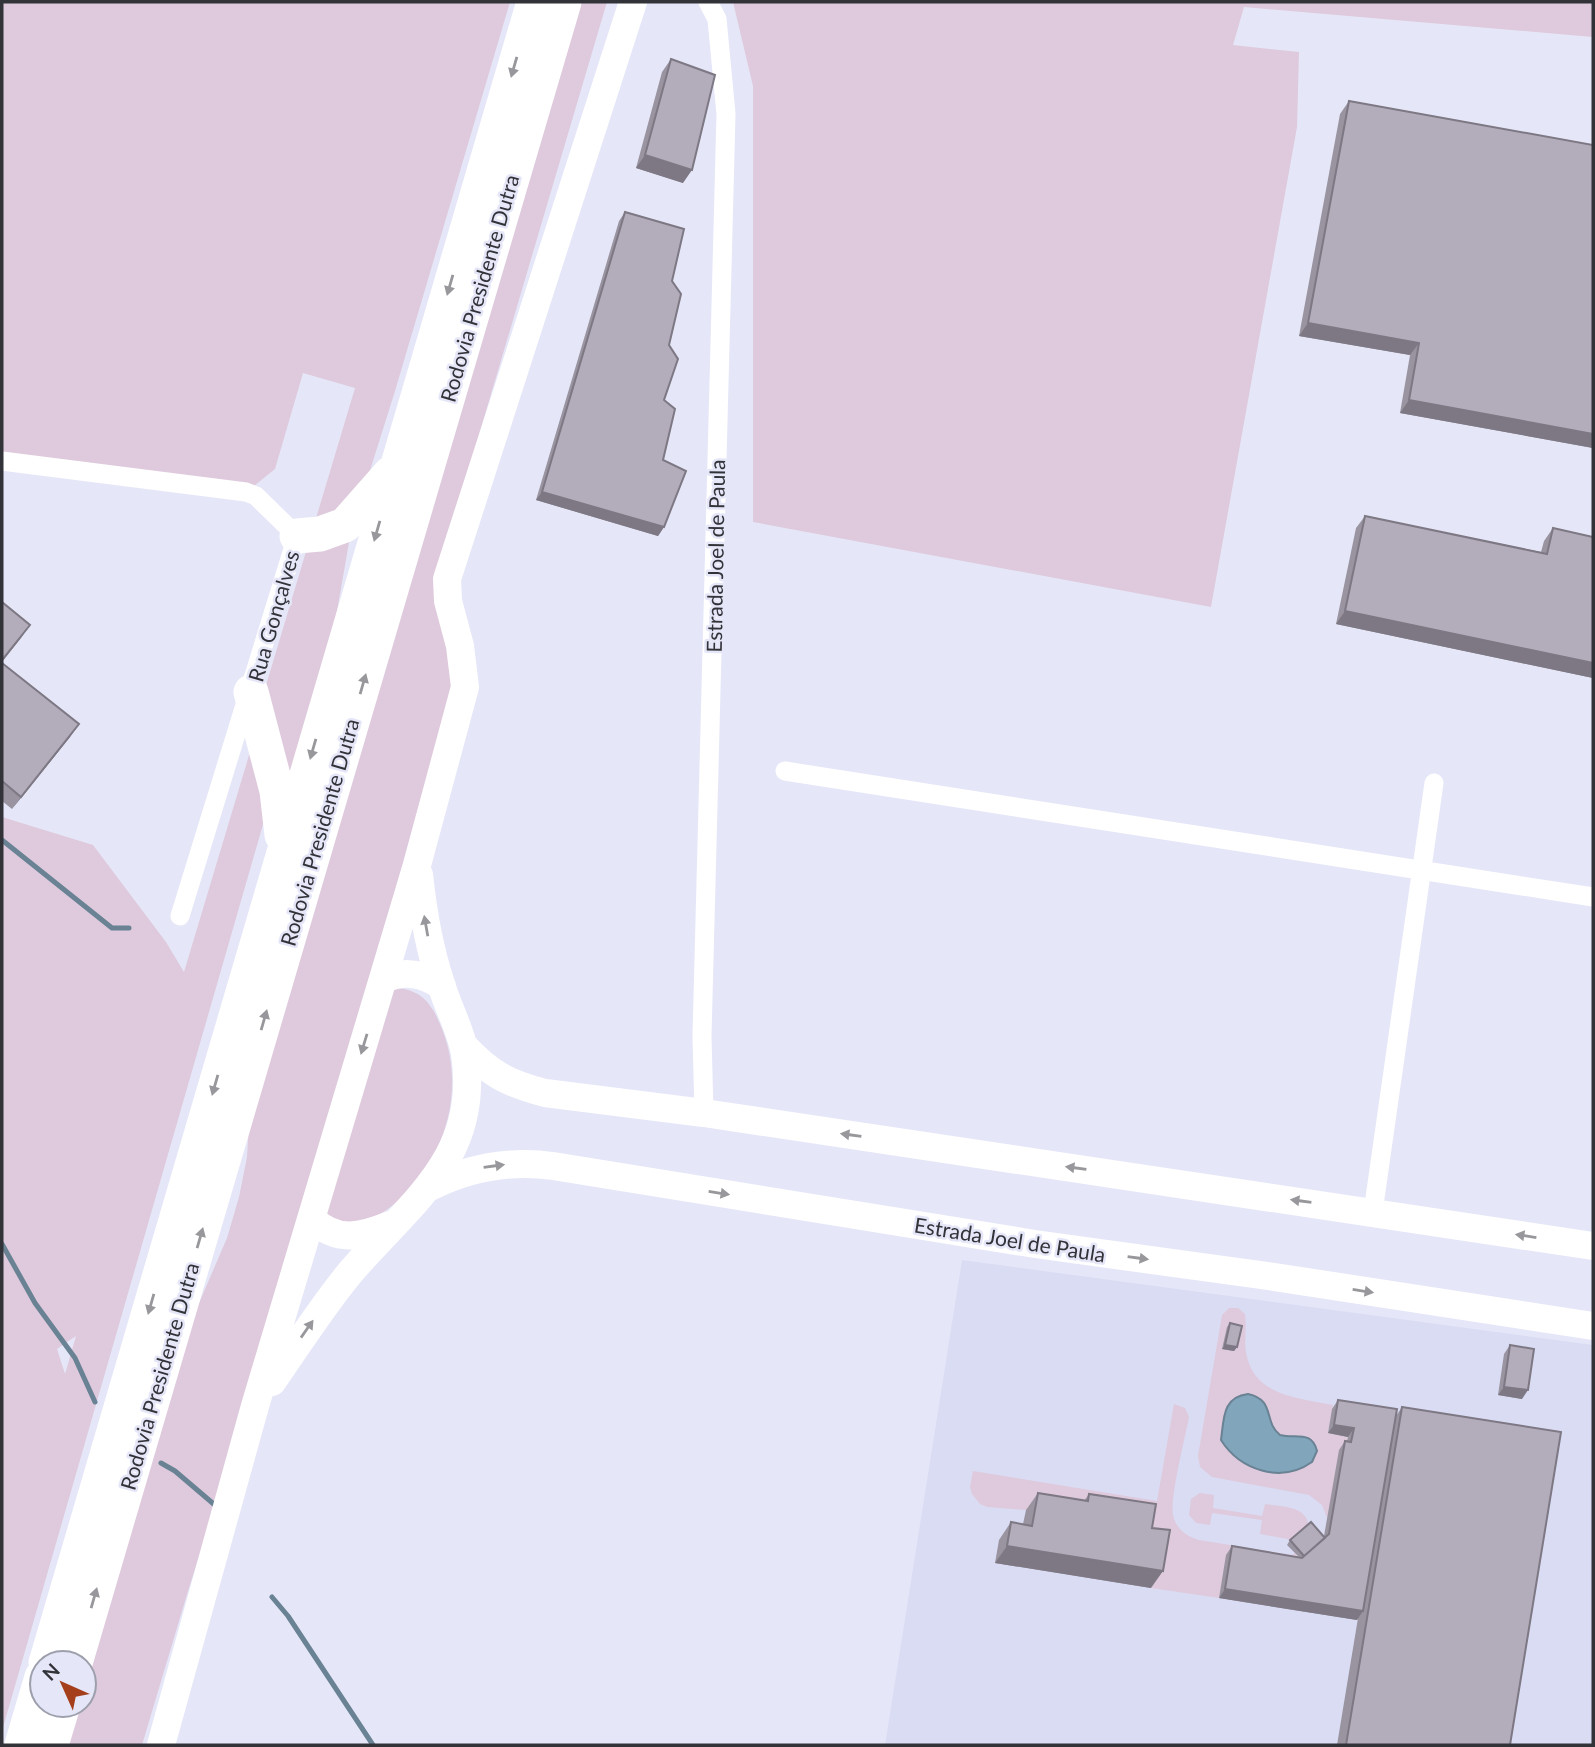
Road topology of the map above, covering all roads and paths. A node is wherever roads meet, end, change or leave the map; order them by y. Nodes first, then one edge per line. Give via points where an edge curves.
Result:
1 (534, 2) edge
2 (564, 2) edge
3 (633, 2) edge
4 (708, 2) edge
5 (2, 461) edge
6 (397, 466) junction
7 (297, 536) junction
8 (251, 692) junction
9 (785, 771) dead end
10 (1434, 783) dead end
11 (284, 849) junction
12 (417, 865) junction
13 (1422, 869) junction
14 (1593, 897) edge
15 (180, 916) dead end
16 (384, 979) junction
17 (442, 986) junction
18 (463, 1045) junction
19 (704, 1113) junction
20 (430, 1187) junction
21 (1373, 1212) junction
22 (312, 1219) junction
23 (393, 1224) junction
24 (1593, 1247) edge
25 (1593, 1326) edge
26 (256, 1406) junction
27 (50, 1649) edge
28 (79, 1649) edge
29 (30, 1719) edge
30 (59, 1719) edge
31 (22, 1745) edge
32 (51, 1745) edge
33 (161, 1745) edge

1 -> 6 highway, Rodovia Presidente Dutra
28 -> 2 highway, Rodovia Presidente Dutra
3 - 12 main road via 447,579 465,687
4 - 19 street, Estrada Joel de Paula via 717,19 726,114 702,1036
5 - 7 street, Rua Gonçalves via 246,492 256,496
6 - 7 highway via 345,525
6 -> 11 highway, Rodovia Presidente Dutra
7 - 8 street, Rua Gonçalves
8 - 11 highway via 277,791
8 - 15 street, Rua Gonçalves
9 - 13 street
10 - 13 street
11 -> 27 highway, Rodovia Presidente Dutra
12 - 16 main road
17 -> 12 main road via 427,932
13 - 14 street
13 - 21 street
16 - 17 main road via 413,973
16 -> 22 main road
17 - 18 main road
18 - 19 main road via 483,1066 527,1088
18 - 20 main road via 467,1074 464,1114 451,1153
21 -> 19 main road
20 - 23 main road
20 -> 25 main road, Estrada Joel de Paula via 483,1167 545,1164 1035,1244
24 -> 21 main road
22 - 23 main road via 328,1232 349,1237
22 - 26 main road
26 -> 23 main road via 320,1311
26 - 33 main road
29 - 31 highway
30 - 32 highway

